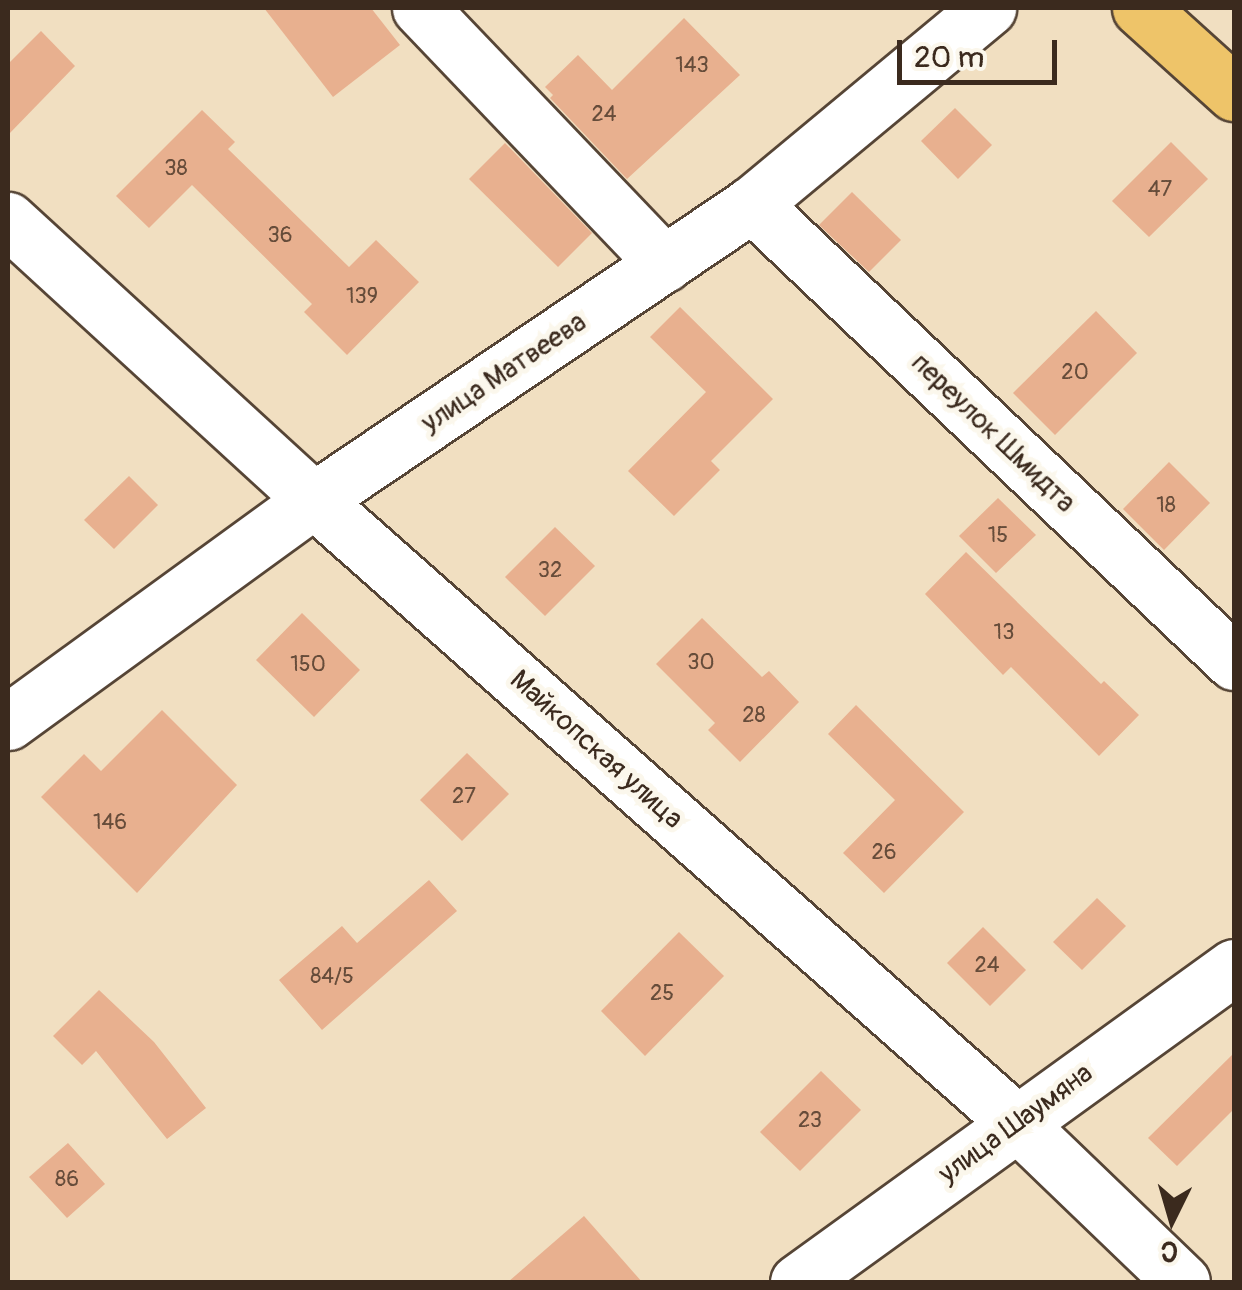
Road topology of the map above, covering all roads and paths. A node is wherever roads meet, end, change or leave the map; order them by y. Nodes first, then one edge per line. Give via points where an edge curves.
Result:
1 (420, 8) edge
2 (988, 8) edge
3 (1140, 8) edge
4 (1234, 94) edge
5 (752, 204) junction
6 (8, 220) edge
7 (665, 264) junction
8 (314, 500) junction
9 (1234, 662) edge
10 (8, 722) edge
11 (1234, 967) edge
12 (1017, 1124) junction
13 (798, 1282) edge
14 (1182, 1282) edge

1 - 7 street
2 - 5 street, улица Матвеева
3 - 4 main road
5 - 7 street, улица Матвеева
5 - 9 street, переулок Шмидта
6 - 8 street, Майкопская улица
7 - 8 street, улица Матвеева
8 - 10 street, улица Матвеева
8 - 12 street, Майкопская улица
11 - 12 street, улица Шаумяна
12 - 13 street, улица Шаумяна
12 - 14 street, Майкопская улица

